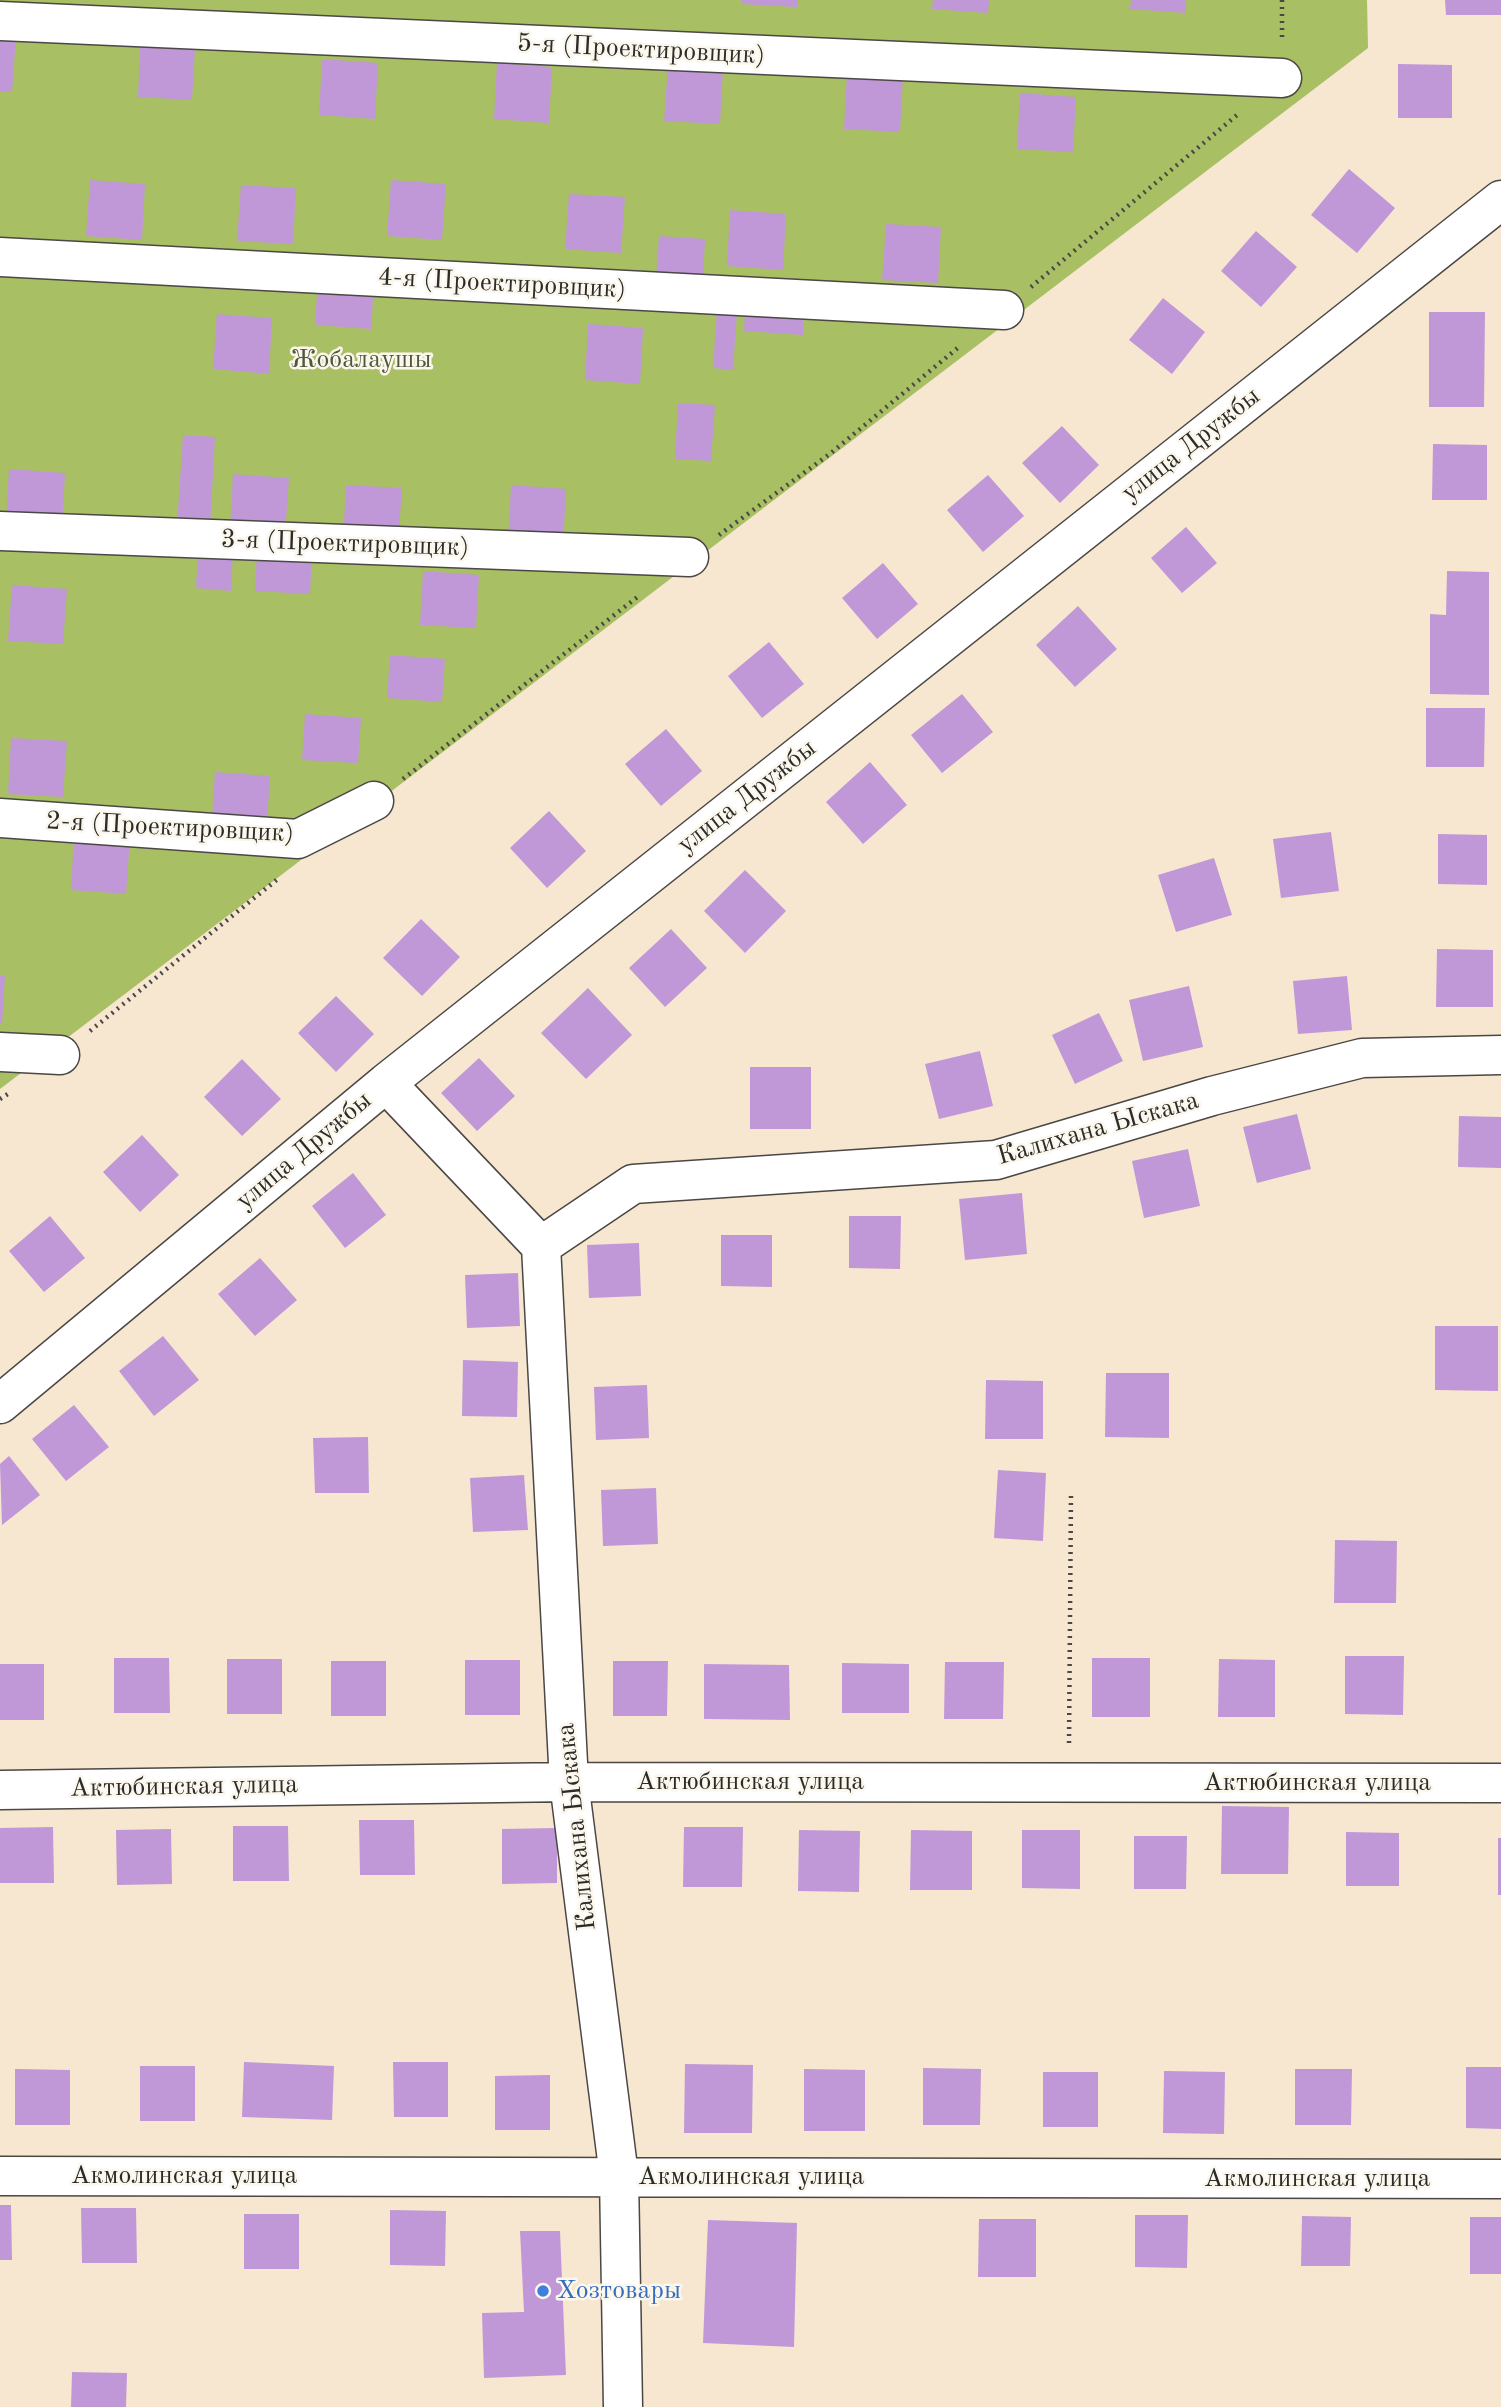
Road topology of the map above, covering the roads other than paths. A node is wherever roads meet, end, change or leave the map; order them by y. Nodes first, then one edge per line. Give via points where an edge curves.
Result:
1 (0, 21) edge
2 (1282, 78) dead end
3 (1501, 200) edge
4 (0, 257) edge
5 (1004, 310) dead end
6 (0, 531) edge
7 (689, 557) dead end
8 (374, 801) dead end
9 (0, 818) edge
10 (0, 1052) edge
11 (60, 1055) dead end
12 (1501, 1055) edge
13 (386, 1083) junction
14 (541, 1246) junction
15 (0, 1404) edge
16 (569, 1782) junction
17 (1501, 1783) edge
18 (0, 1790) edge
19 (0, 2176) edge
20 (619, 2176) junction
21 (1501, 2179) edge
22 (623, 2407) edge

1 - 2 street, 5-я (Проектировщик)
3 - 13 street, улица Дружбы
4 - 5 street, 4-я (Проектировщик)
6 - 7 street, 3-я (Проектировщик)
8 - 9 street, 2-я (Проектировщик) via 298,839
10 - 11 street
12 - 14 street, Калихана Ыскака via 1362,1058 1212,1096 996,1160 633,1184
13 - 14 street
13 - 15 street, улица Дружбы
14 - 16 street, Калихана Ыскака
16 - 17 street, Актюбинская улица
16 - 18 street, Актюбинская улица
16 - 20 street, Калихана Ыскака
19 - 20 street, Акмолинская улица
20 - 21 street, Акмолинская улица
20 - 22 street, Калихана Ыскака

